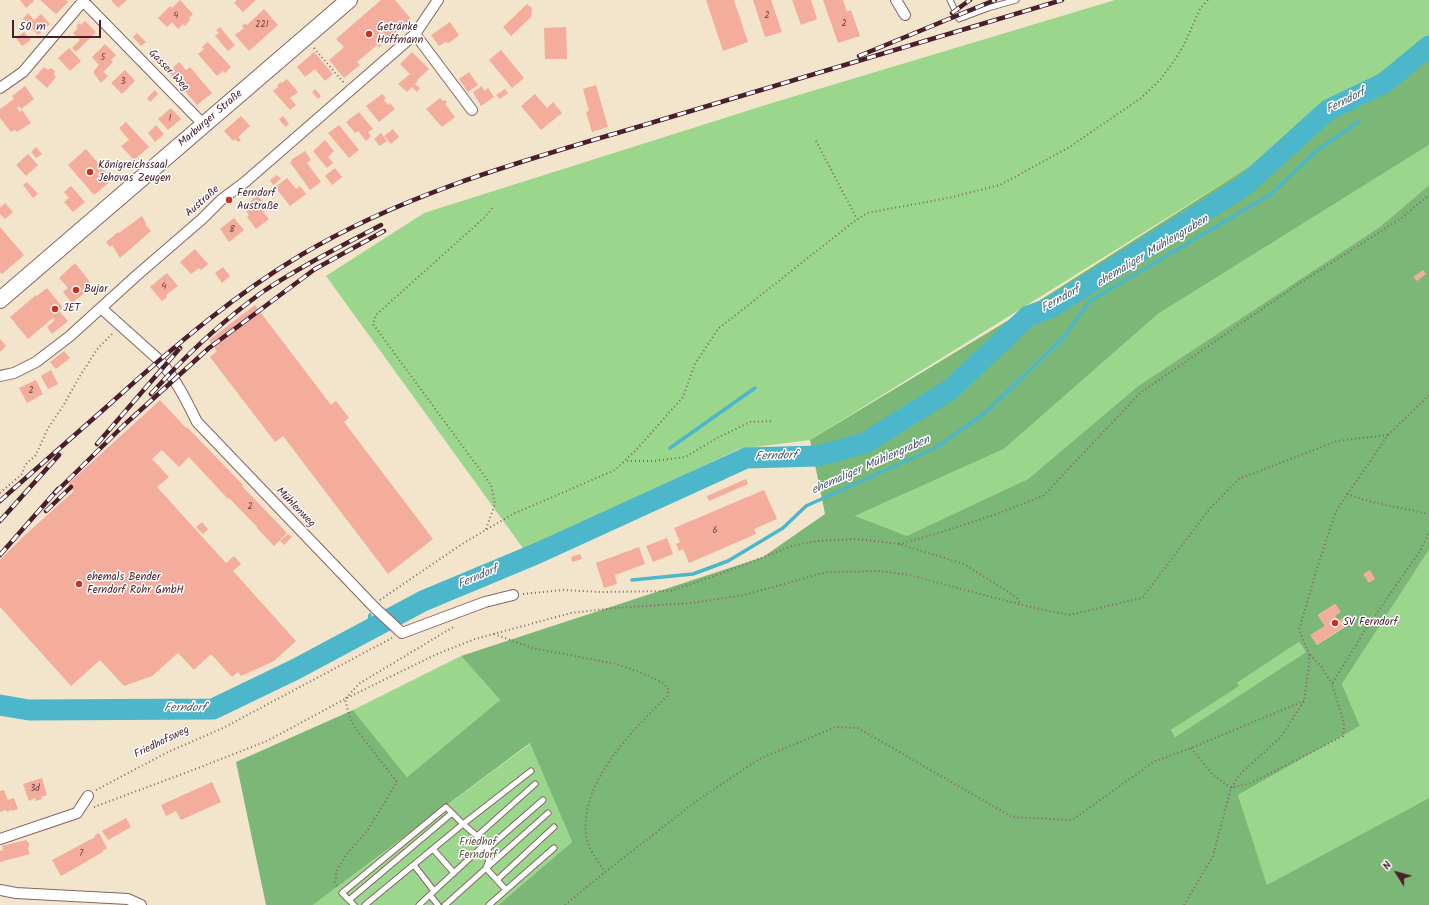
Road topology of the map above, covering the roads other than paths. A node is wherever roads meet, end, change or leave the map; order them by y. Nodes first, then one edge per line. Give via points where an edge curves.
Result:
1 (83, 0) edge
2 (349, 0) edge
3 (438, 0) edge
4 (896, 0) edge
5 (950, 0) edge
6 (1016, 0) edge
7 (906, 15) dead end
8 (415, 34) junction
9 (0, 88) edge
10 (472, 110) dead end
11 (204, 125) junction
12 (2, 296) edge
13 (101, 308) junction
14 (0, 376) edge
15 (513, 596) road end
16 (531, 771) dead end
17 (535, 784) dead end
18 (88, 796) road end
19 (543, 800) dead end
20 (452, 813) junction
21 (548, 813) dead end
22 (463, 824) junction
23 (554, 827) dead end
24 (477, 836) junction
25 (0, 839) edge
26 (486, 846) junction
27 (554, 848) dead end
28 (433, 849) junction
29 (414, 865) junction
30 (486, 868) junction
31 (454, 873) junction
32 (497, 880) junction
33 (0, 890) edge
34 (506, 890) junction
35 (434, 891) junction
36 (430, 895) junction
37 (349, 900) junction
38 (141, 905) edge
39 (354, 905) edge
40 (365, 905) edge
41 (418, 905) edge
42 (438, 905) edge
43 (445, 905) edge
44 (490, 905) edge

1 - 9 street via 23,72
1 - 11 street, Gasser Weg
2 - 11 main road, Marburger Straße
3 - 8 street, Austraße
4 - 7 street
5 - 6 lane via 959,19
8 - 10 street
8 - 13 street, Austraße via 221,200
11 - 12 main road, Marburger Straße
13 - 14 street, Austraße via 36,362 14,373
13 - 15 street, Mühlenweg via 164,366 180,388 196,422 402,633 486,602
16 - 22 lane
17 - 24 lane
18 - 25 street via 77,813
19 - 26 lane
20 - 22 lane
20 - 37 lane
20 - 37 lane via 446,807 347,888 342,893
21 - 30 lane
22 - 24 lane
22 - 28 lane
23 - 32 lane
24 - 26 lane
26 - 30 lane via 489,860
26 - 31 lane
27 - 34 lane
28 - 29 lane
28 - 31 lane
29 - 35 lane
29 - 40 lane
30 - 32 lane
30 - 43 lane
31 - 35 lane
32 - 34 lane
33 - 38 street via 128,899
34 - 44 lane
35 - 36 lane
36 - 41 lane
36 - 42 lane
37 - 39 lane

